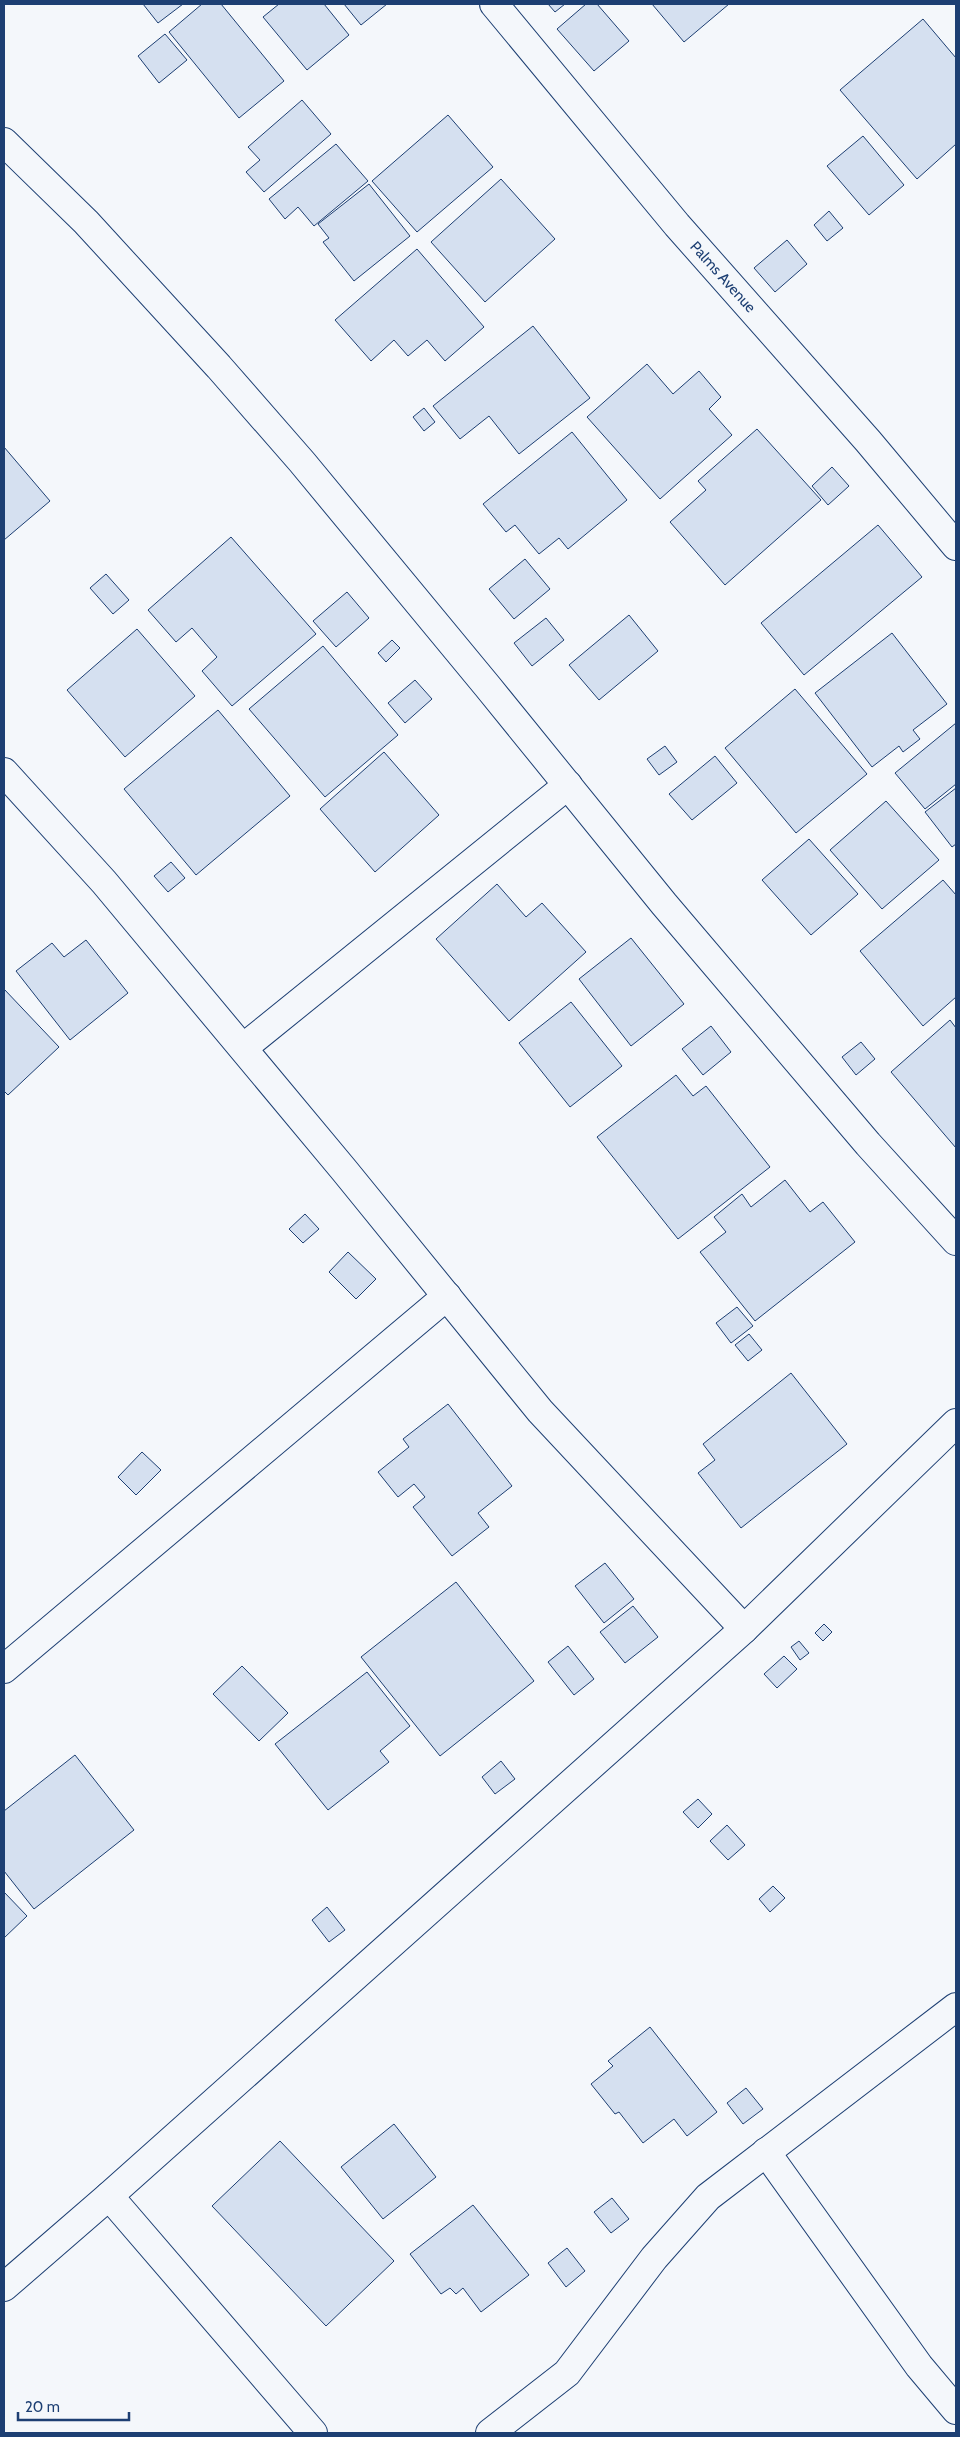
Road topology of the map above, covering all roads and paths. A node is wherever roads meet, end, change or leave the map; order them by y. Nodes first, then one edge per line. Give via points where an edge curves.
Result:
1 (494, 4) edge
2 (4, 142) edge
3 (956, 546) edge
4 (4, 772) edge
5 (568, 785) junction
6 (243, 1048) junction
7 (956, 1241) edge
8 (447, 1296) junction
9 (956, 1424) edge
10 (744, 1629) junction
11 (4, 1669) edge
12 (956, 2007) edge
13 (766, 2152) junction
14 (109, 2196) junction
15 (4, 2287) edge
16 (956, 2410) edge
17 (313, 2433) edge
18 (490, 2433) edge

1 - 3 street, Palms Avenue via 677,225
2 - 5 street via 86,222 220,367
4 - 6 street via 104,882
5 - 6 street
5 - 7 street via 702,949 868,1144
6 - 8 street
8 - 10 street via 540,1411
8 - 11 street
9 - 10 street
10 - 14 street
12 - 13 street
13 - 16 street via 919,2366
13 - 18 street via 702,2203 654,2258 567,2373
14 - 15 street
14 - 17 street

